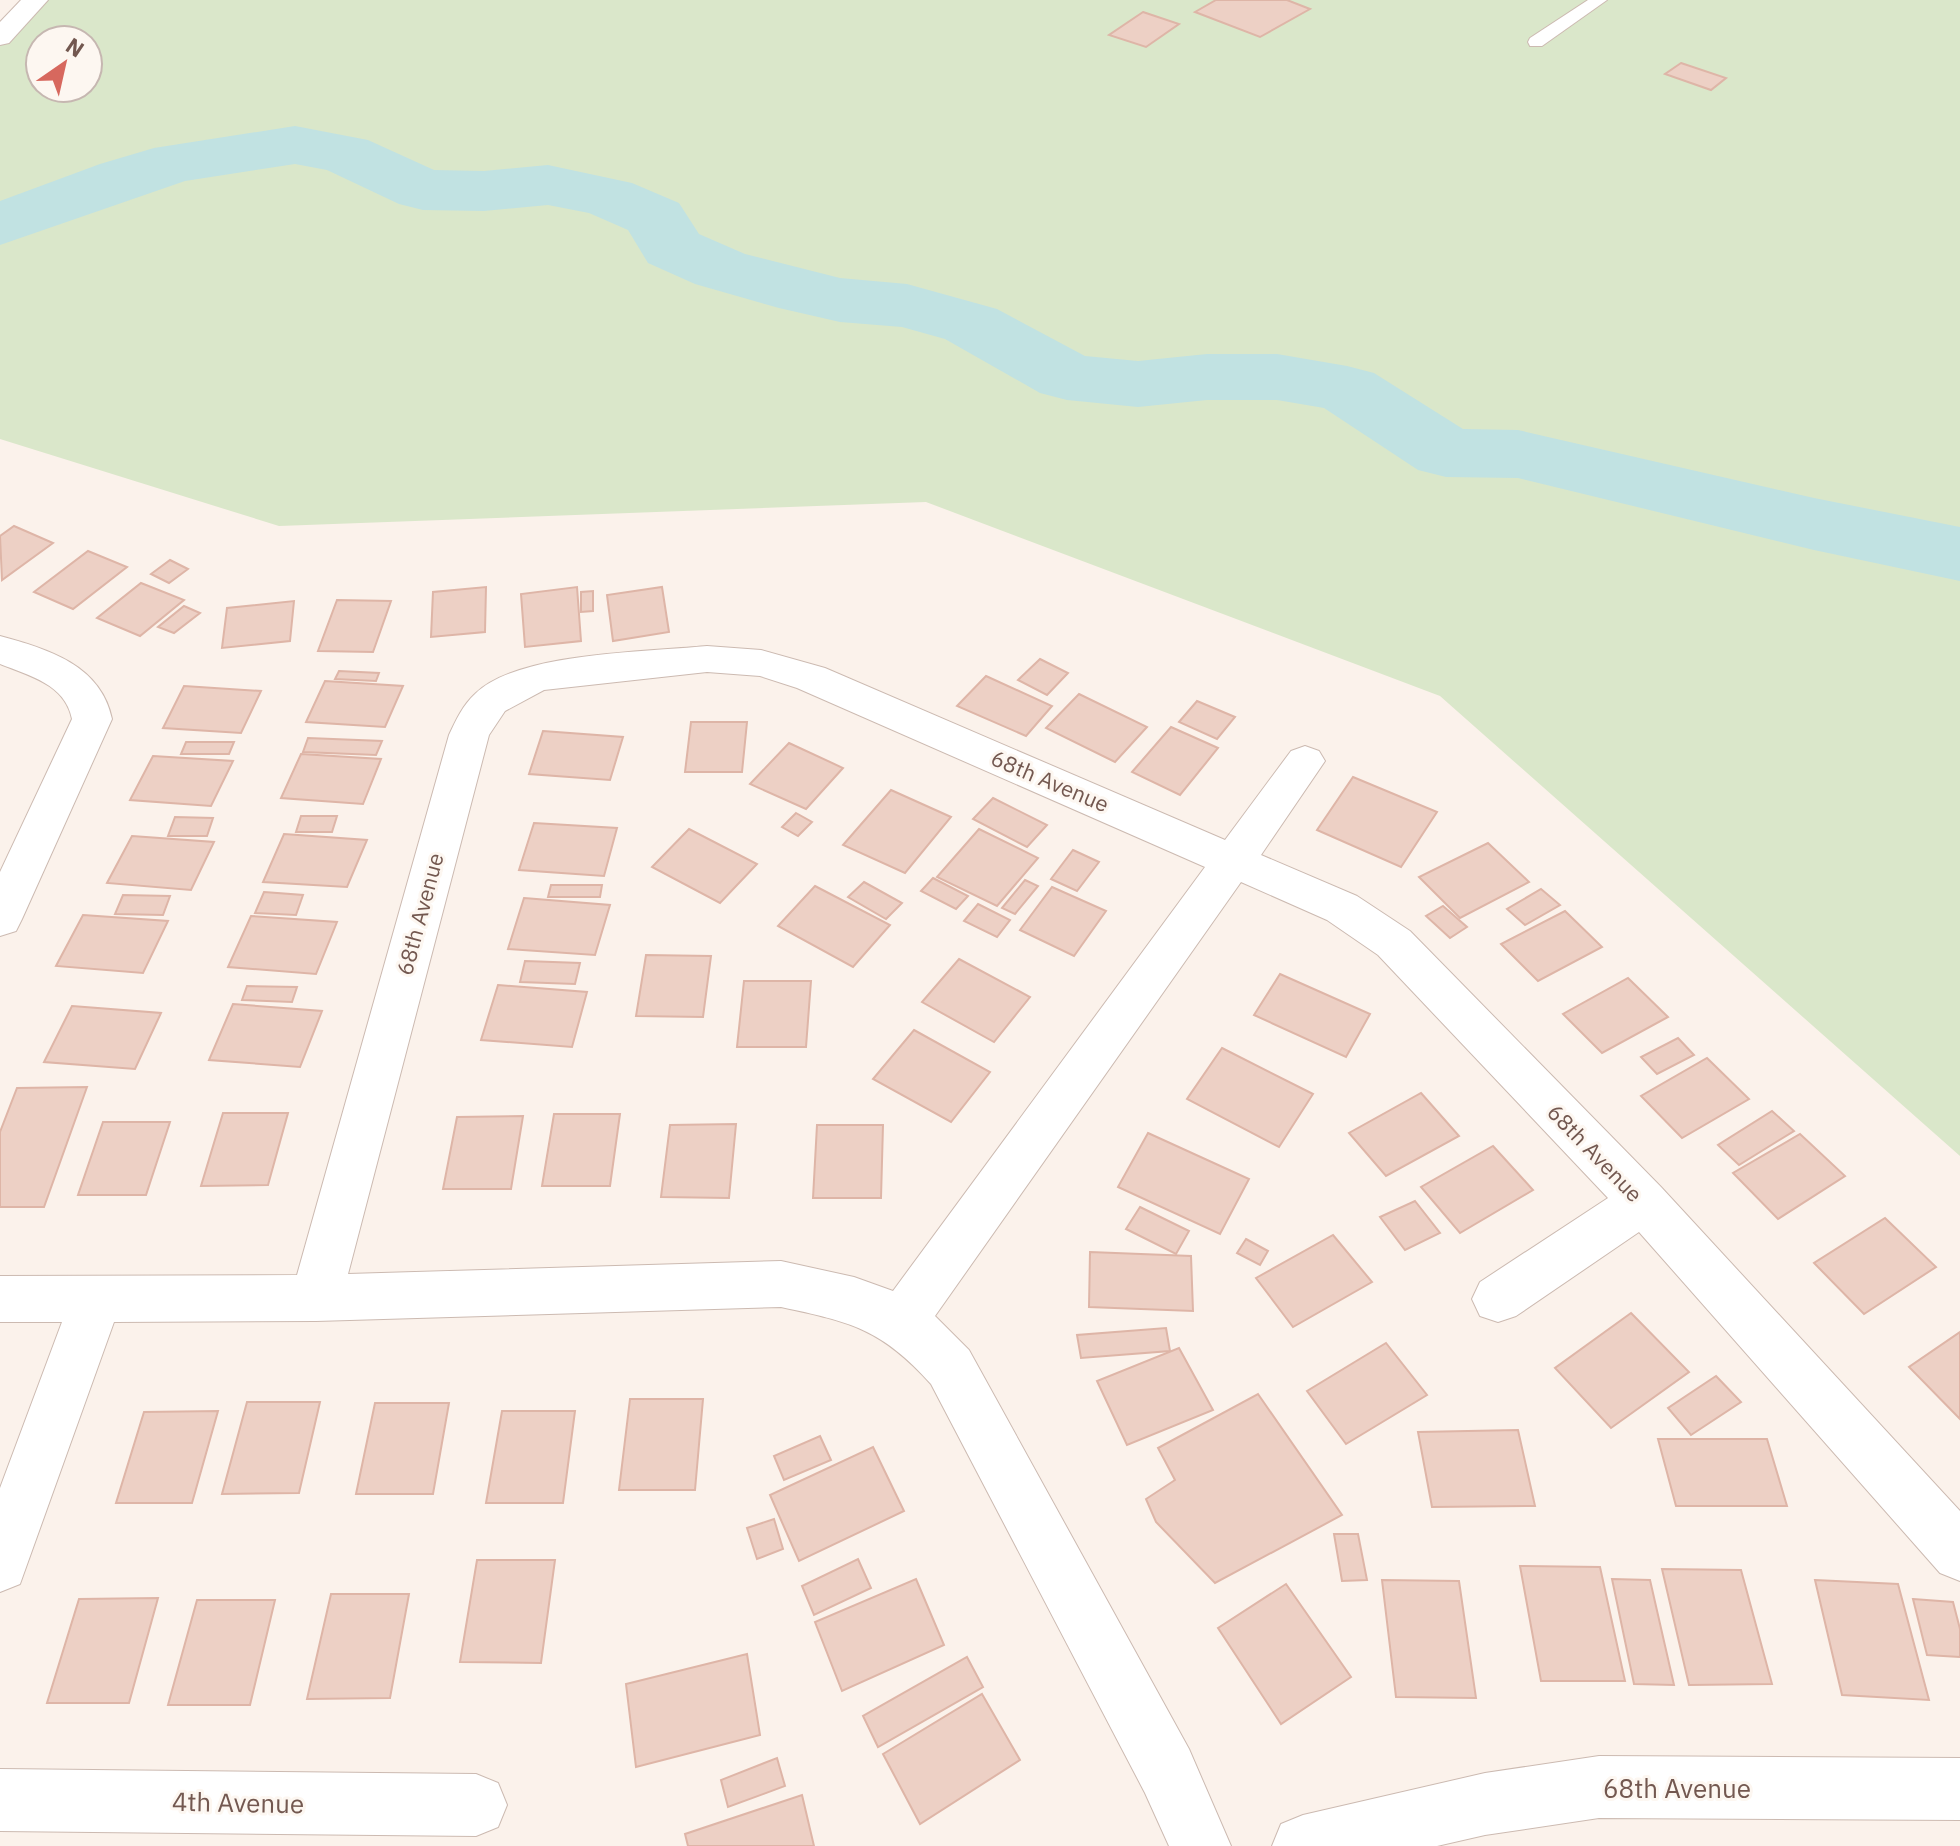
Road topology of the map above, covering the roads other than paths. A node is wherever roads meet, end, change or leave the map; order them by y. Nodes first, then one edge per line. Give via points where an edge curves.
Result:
1 (35, 0) edge
2 (1599, 0) edge
3 (0, 37) edge
4 (1536, 42) dead end
5 (0, 649) edge
6 (1305, 761) dead end
7 (1235, 860) junction
8 (3, 907) edge
9 (1643, 1202) junction
10 (97, 1298) junction
11 (316, 1298) junction
12 (0, 1299) edge
13 (1498, 1299) dead end
14 (902, 1320) junction
15 (1960, 1553) edge
16 (0, 1564) edge
17 (1960, 1789) edge
18 (0, 1800) edge
19 (476, 1805) dead end
20 (1200, 1846) edge
21 (1303, 1846) edge

1 - 3 street
2 - 4 lane
5 - 8 street via 63,674 88,699 92,719
6 - 7 street
7 - 9 street, 68th Avenue via 1342,908 1394,943
7 - 11 street, 68th Avenue via 811,678 761,663 707,659 536,677 511,687 491,701 469,735
7 - 14 street
9 - 13 street
9 - 15 street, 68th Avenue
10 - 11 street
10 - 12 street
10 - 16 street
11 - 14 street via 781,1284 855,1299
14 - 20 street via 950,1367 1167,1771
17 - 21 street, 68th Avenue via 1599,1787 1485,1804
18 - 19 street, 4th Avenue

